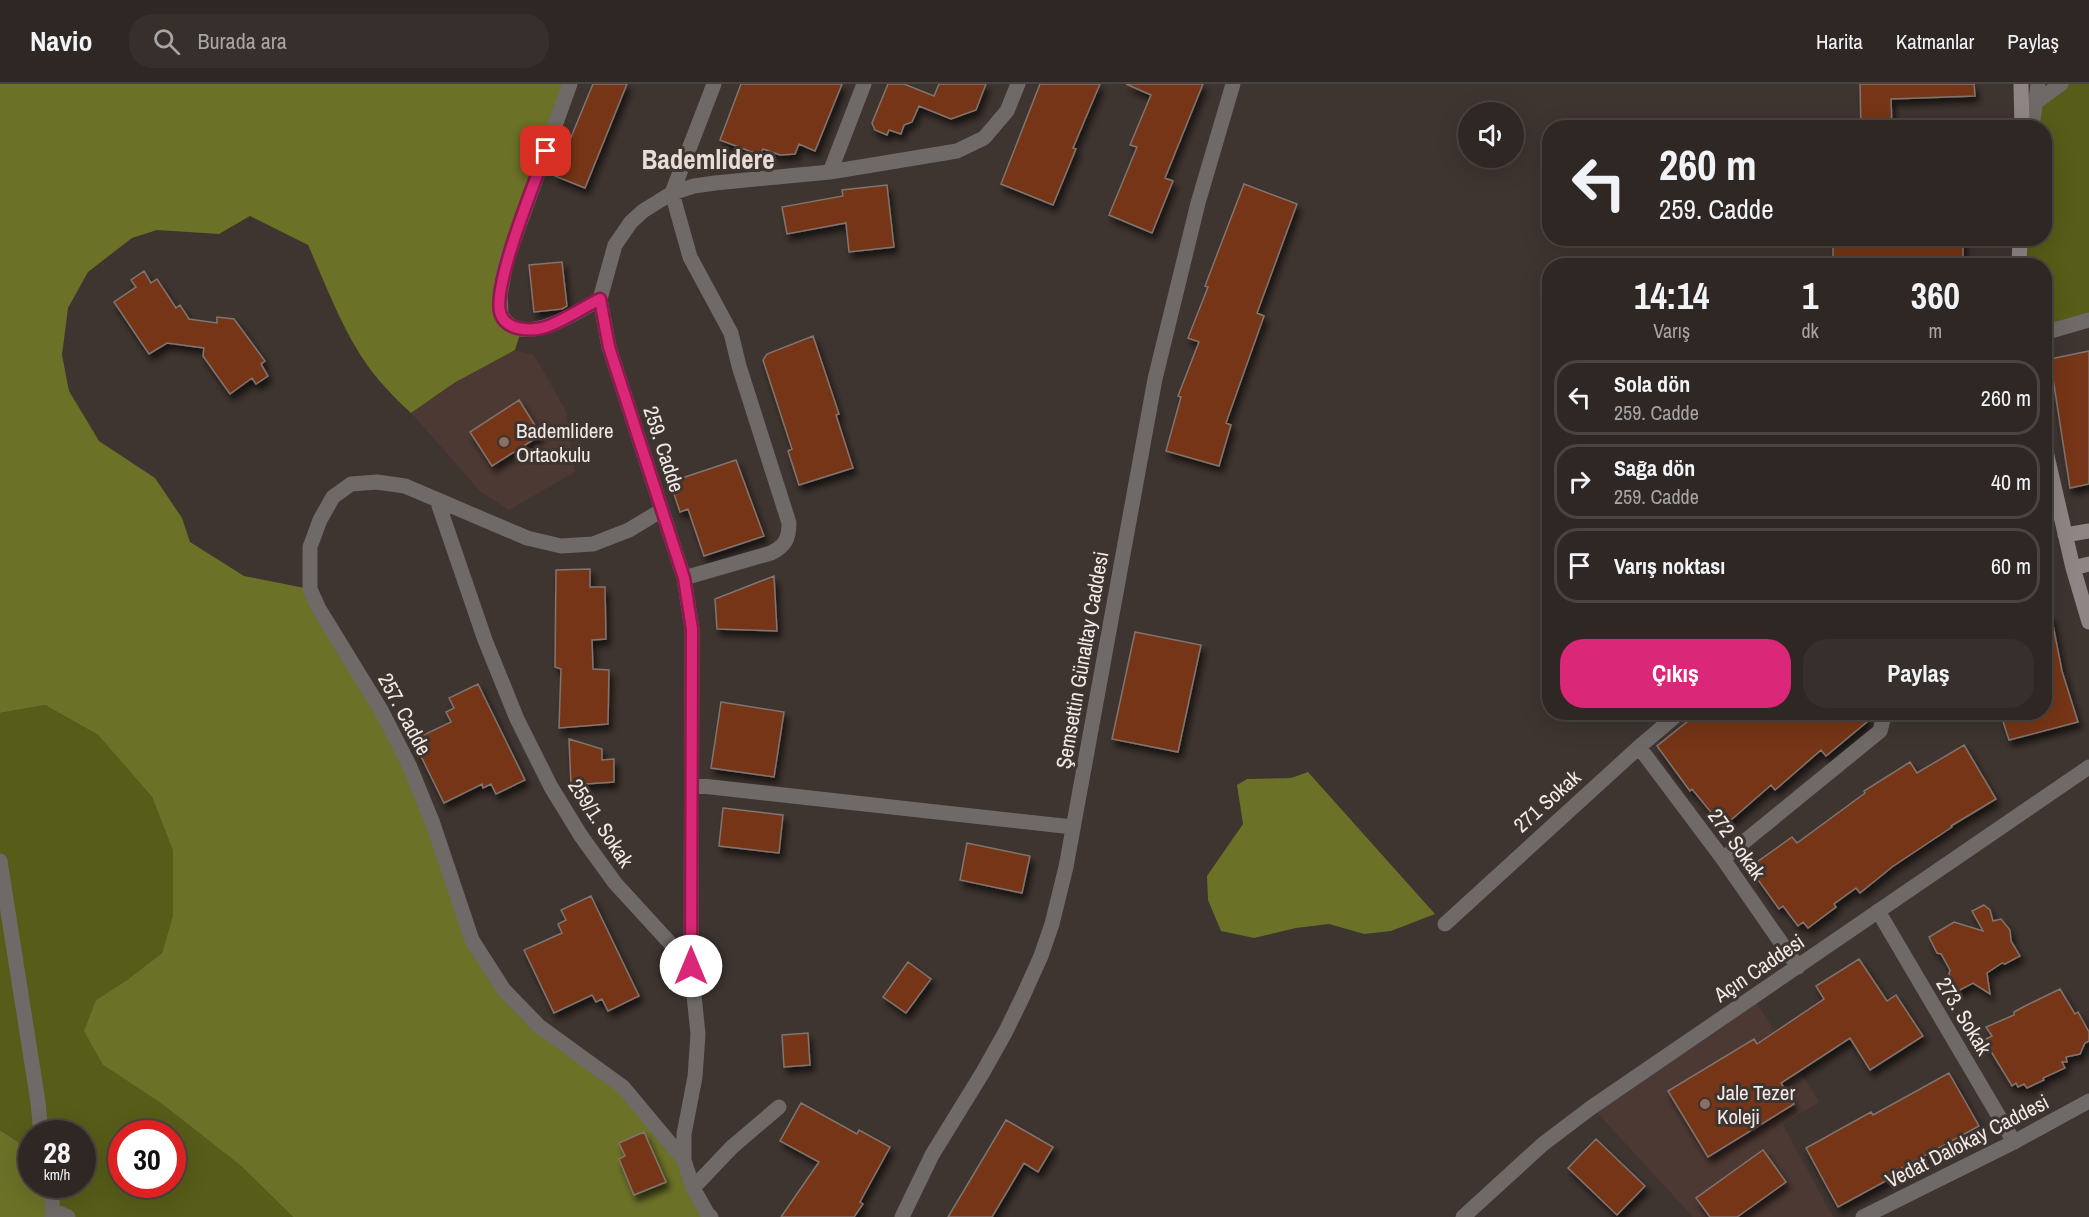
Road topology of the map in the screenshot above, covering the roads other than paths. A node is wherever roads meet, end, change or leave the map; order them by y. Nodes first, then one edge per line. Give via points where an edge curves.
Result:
1 (570, 84) edge
2 (714, 84) edge
3 (864, 84) edge
4 (1017, 84) edge
5 (1233, 84) edge
6 (2021, 84) edge
7 (2038, 84) edge
8 (2061, 84) edge
9 (2036, 102) junction
10 (2022, 120) edge
11 (2033, 120) edge
12 (830, 172) junction
13 (672, 193) junction
14 (600, 299) junction
15 (2089, 320) edge
16 (2052, 331) edge
17 (2052, 478) edge
18 (438, 500) junction
19 (662, 510) junction
20 (2089, 531) edge
21 (2065, 535) junction
22 (2089, 564) edge
23 (2073, 568) junction
24 (684, 578) junction
25 (2089, 621) edge
26 (1671, 720) edge
27 (1883, 720) edge
28 (1639, 747) junction
29 (2089, 767) edge
30 (693, 785) junction
31 (1073, 827) junction
32 (1723, 859) junction
33 (0, 861) edge
34 (1878, 912) junction
35 (1445, 924) dead end
36 (691, 966) junction
37 (1798, 967) junction
38 (2089, 1101) edge
39 (779, 1107) dead end
40 (40, 1120) edge
41 (2014, 1142) junction
42 (684, 1160) junction
43 (693, 1188) junction
44 (51, 1198) edge
45 (52, 1214) edge
46 (68, 1217) edge
47 (711, 1217) edge
48 (902, 1217) edge
49 (1463, 1217) edge
50 (1863, 1217) edge

1 - 14 street via 506,262 501,315 511,326 545,328
2 - 13 street
3 - 12 street
4 - 12 street via 1007,111 984,138 957,151
5 - 31 street, Şemsettin Günaltay Caddesi via 1198,203 1155,379
6 - 10 main road
7 - 9 street
8 - 9 street
9 - 11 street
12 - 13 street via 715,183
13 - 14 street via 643,211 615,245
13 - 24 street via 690,257 731,333 789,523 789,536 783,548
14 - 19 street, 259. Cadde via 609,347
15 - 16 street
17 - 21 main road
18 - 19 street, 257. Cadde via 527,538 561,546 593,544 629,530
18 - 36 street, 259/1. Sokak via 485,640 551,787 615,883
18 - 42 street, 257. Cadde via 405,486 351,484 333,497 320,520 310,547 310,589 410,766 472,940 504,990 539,1026 622,1087
19 - 24 street, 259. Cadde
20 - 21 main road
21 - 23 main road
22 - 23 main road
23 - 25 main road
24 - 30 street, 259. Cadde via 692,629
26 - 28 street, 271 Sokak
27 - 32 street via 1880,731
28 - 32 street, 272 Sokak
28 - 35 street, 271 Sokak
29 - 34 street, Açın Caddesi
30 - 31 street
30 - 36 street, 259. Cadde
31 - 48 street, Şemsettin Günaltay Caddesi via 1052,924 1023,996 983,1072 932,1155
32 - 37 street, 272 Sokak
33 - 40 street
34 - 37 street, Açın Caddesi
34 - 41 street, 273. Sokak
36 - 42 street via 698,1034
37 - 49 street, Açın Caddesi via 1584,1113 1543,1144
38 - 41 street, Vedat Dalokay Caddesi
39 - 43 street via 732,1147
41 - 50 street, Vedat Dalokay Caddesi
42 - 43 street, 257. Cadde
43 - 47 street, 257. Cadde
44 - 45 street
45 - 46 street

